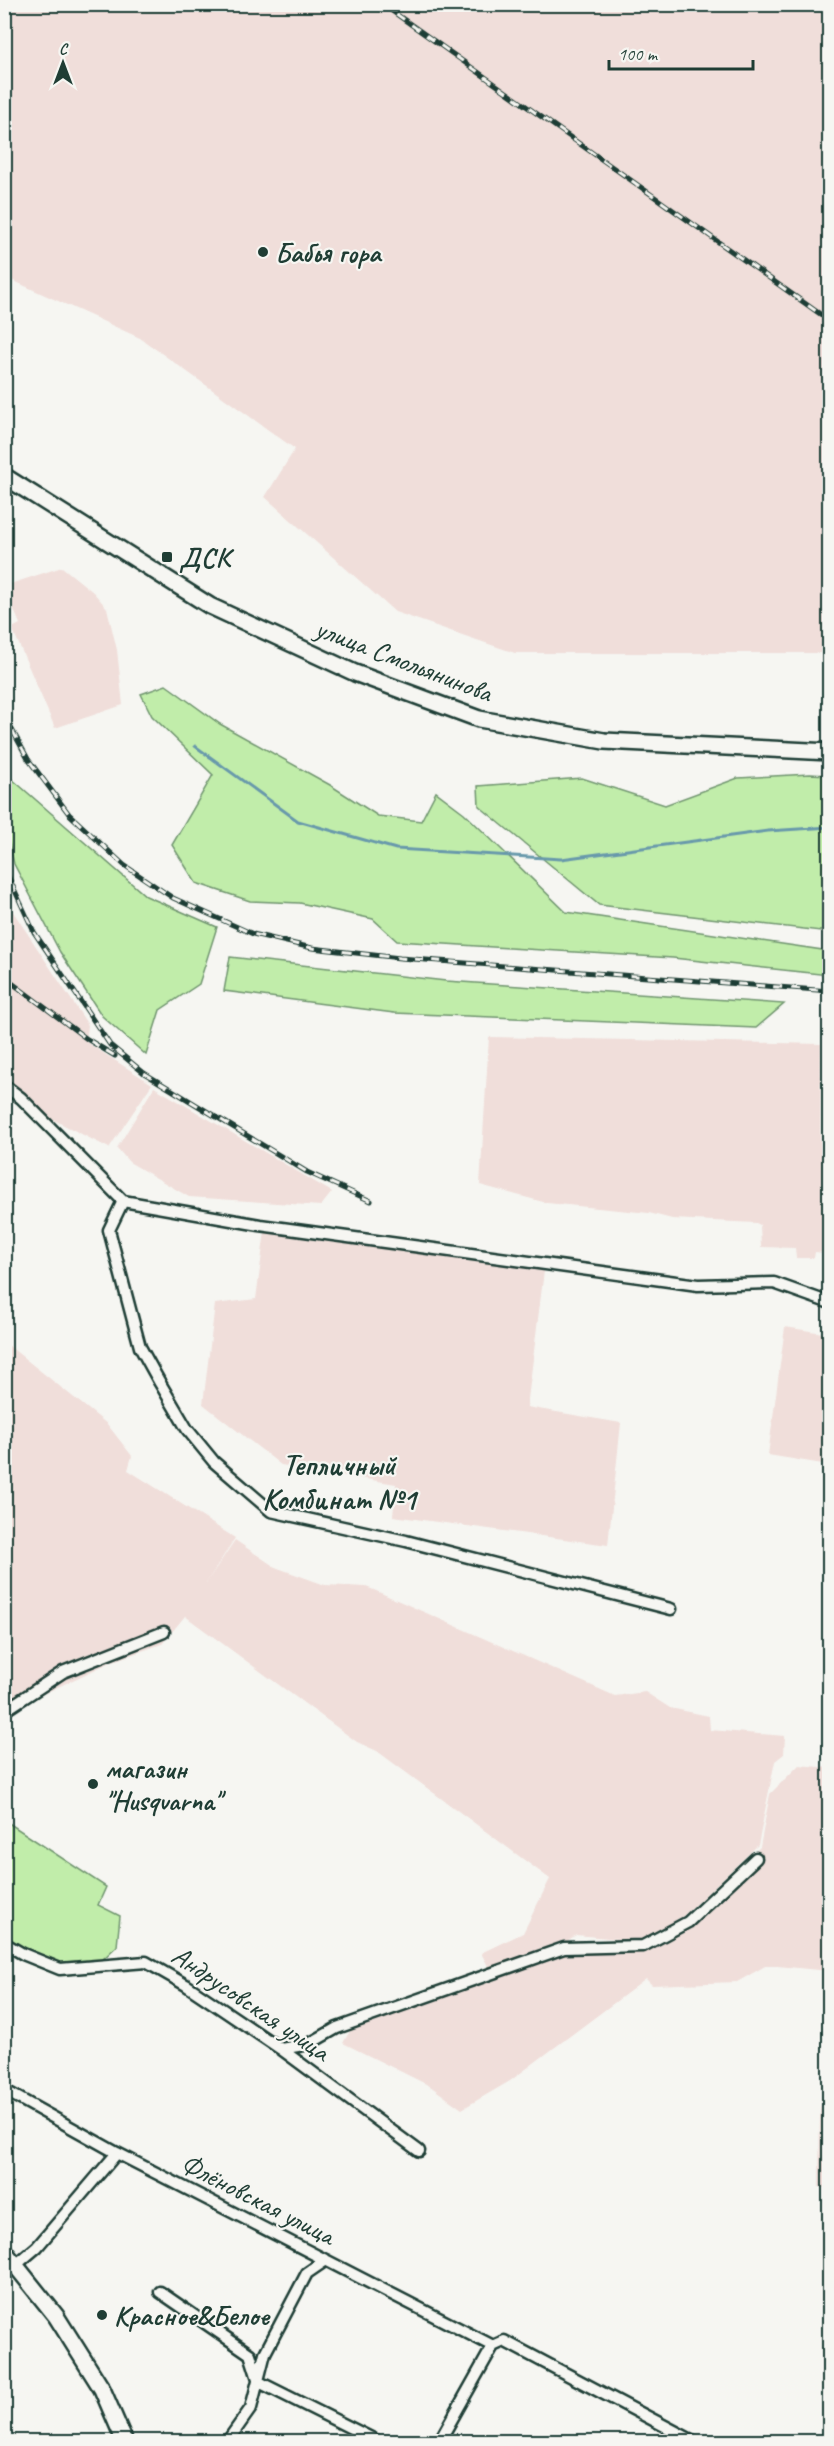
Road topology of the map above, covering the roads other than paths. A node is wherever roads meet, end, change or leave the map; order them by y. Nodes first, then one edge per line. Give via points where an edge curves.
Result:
1 (4, 476) edge
2 (830, 752) edge
3 (4, 1085) edge
4 (123, 1201) junction
5 (830, 1303) edge
6 (671, 1609) dead end
7 (164, 1632) dead end
8 (4, 1711) edge
9 (756, 1858) dead end
10 (4, 1943) edge
11 (281, 2049) junction
12 (4, 2090) edge
13 (419, 2151) dead end
14 (117, 2153) junction
15 (4, 2251) edge
16 (326, 2260) junction
17 (17, 2265) junction
18 (160, 2292) dead end
19 (493, 2346) junction
20 (259, 2382) junction
21 (125, 2442) edge
22 (227, 2442) edge
23 (379, 2442) edge
24 (439, 2442) edge
25 (695, 2442) edge

1 - 2 street, улица Смольянинова via 210,606 354,673 479,719 604,741
3 - 4 street
4 - 5 street via 260,1225 698,1285 774,1283
4 - 6 street via 109,1230 140,1347 187,1429 214,1462 271,1511
7 - 8 street via 63,1672
9 - 11 street via 688,1922 643,1946 564,1948 337,2028 309,2044
10 - 11 street, Андрусовская улица via 60,1969 147,1962
11 - 13 street, Андрусовская улица
12 - 14 street, Флёновская улица
14 - 16 street, Флёновская улица
14 - 17 street
15 - 17 street
16 - 19 street, Флёновская улица
16 - 20 street via 307,2273 266,2353
17 - 21 street via 56,2316 102,2389
18 - 20 street via 250,2354
19 - 24 street
19 - 25 street via 504,2341
20 - 22 street via 251,2408
20 - 23 street

